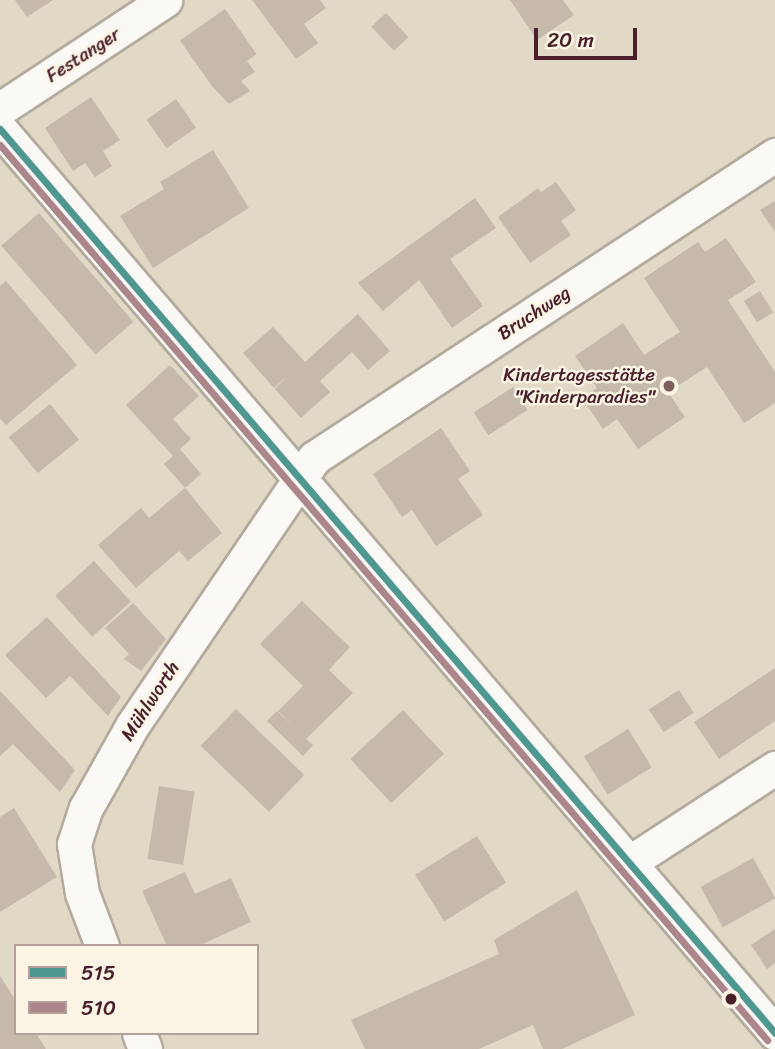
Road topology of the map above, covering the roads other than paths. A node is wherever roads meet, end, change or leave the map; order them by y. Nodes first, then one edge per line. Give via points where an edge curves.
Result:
1 (165, 0) edge
2 (0, 109) edge
3 (0, 129) edge
4 (775, 155) edge
5 (297, 477) junction
6 (775, 768) edge
7 (630, 862) junction
8 (101, 944) edge
9 (775, 1033) edge

1 - 2 street, Festanger
3 - 5 street
4 - 5 street, Bruchweg via 314,458
5 - 7 street
5 - 8 street, Mühlworth via 132,726 86,808 74,845 82,893
6 - 7 street
7 - 9 street

